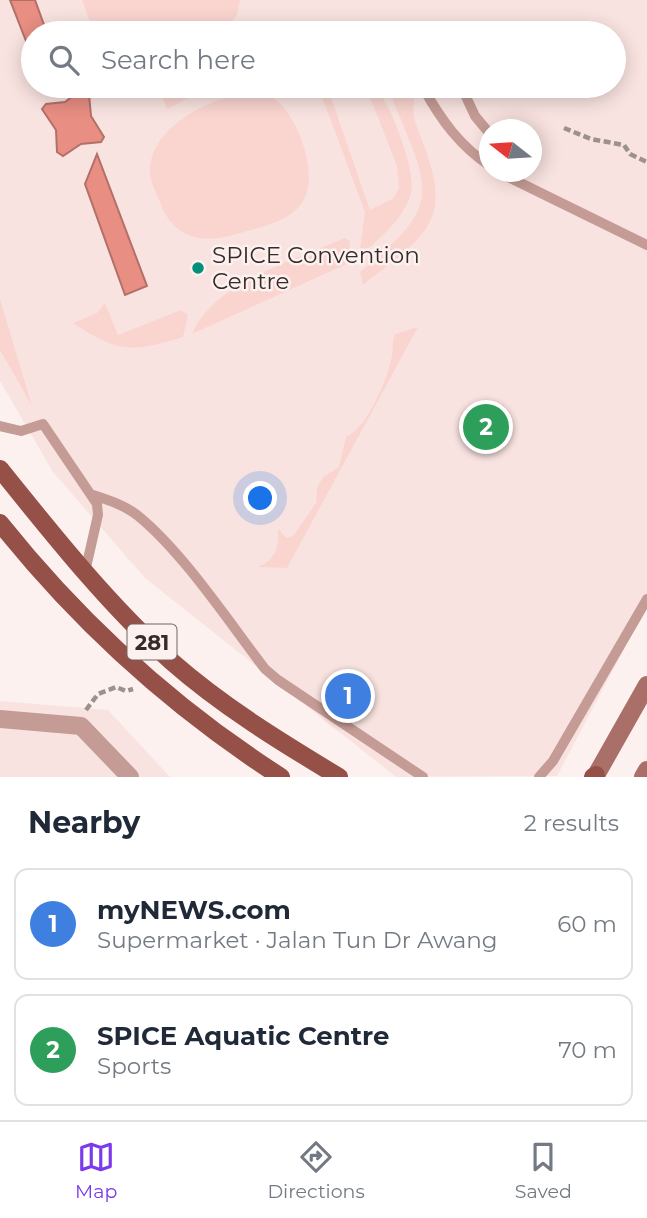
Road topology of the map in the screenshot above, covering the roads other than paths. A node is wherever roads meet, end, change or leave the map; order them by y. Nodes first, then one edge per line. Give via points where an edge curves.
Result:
1 (429, 98) edge
2 (467, 98) edge
3 (479, 121) edge
4 (479, 158) edge
5 (518, 182) edge
6 (647, 246) edge
7 (0, 426) edge
8 (0, 468) edge
9 (93, 495) junction
10 (0, 523) edge
11 (85, 572) junction
12 (647, 600) edge
13 (647, 685) edge
14 (0, 719) edge
15 (647, 770) edge
16 (595, 776) edge
17 (130, 777) edge
18 (281, 777) edge
19 (339, 777) edge
20 (423, 777) edge
21 (539, 777) edge
22 (643, 777) edge

1 - 4 lane via 447,127
2 - 3 lane
5 - 6 lane
7 - 9 lane via 21,431 43,424
8 - 11 main road, 281
9 - 11 lane via 97,515
9 - 20 lane via 139,517 191,572 265,669
10 - 18 main road, 281 via 50,583 152,681
11 - 19 main road, 281 via 173,662 269,734
12 - 21 lane via 553,761
13 - 16 street
14 - 17 street via 73,724 87,730
15 - 22 street

